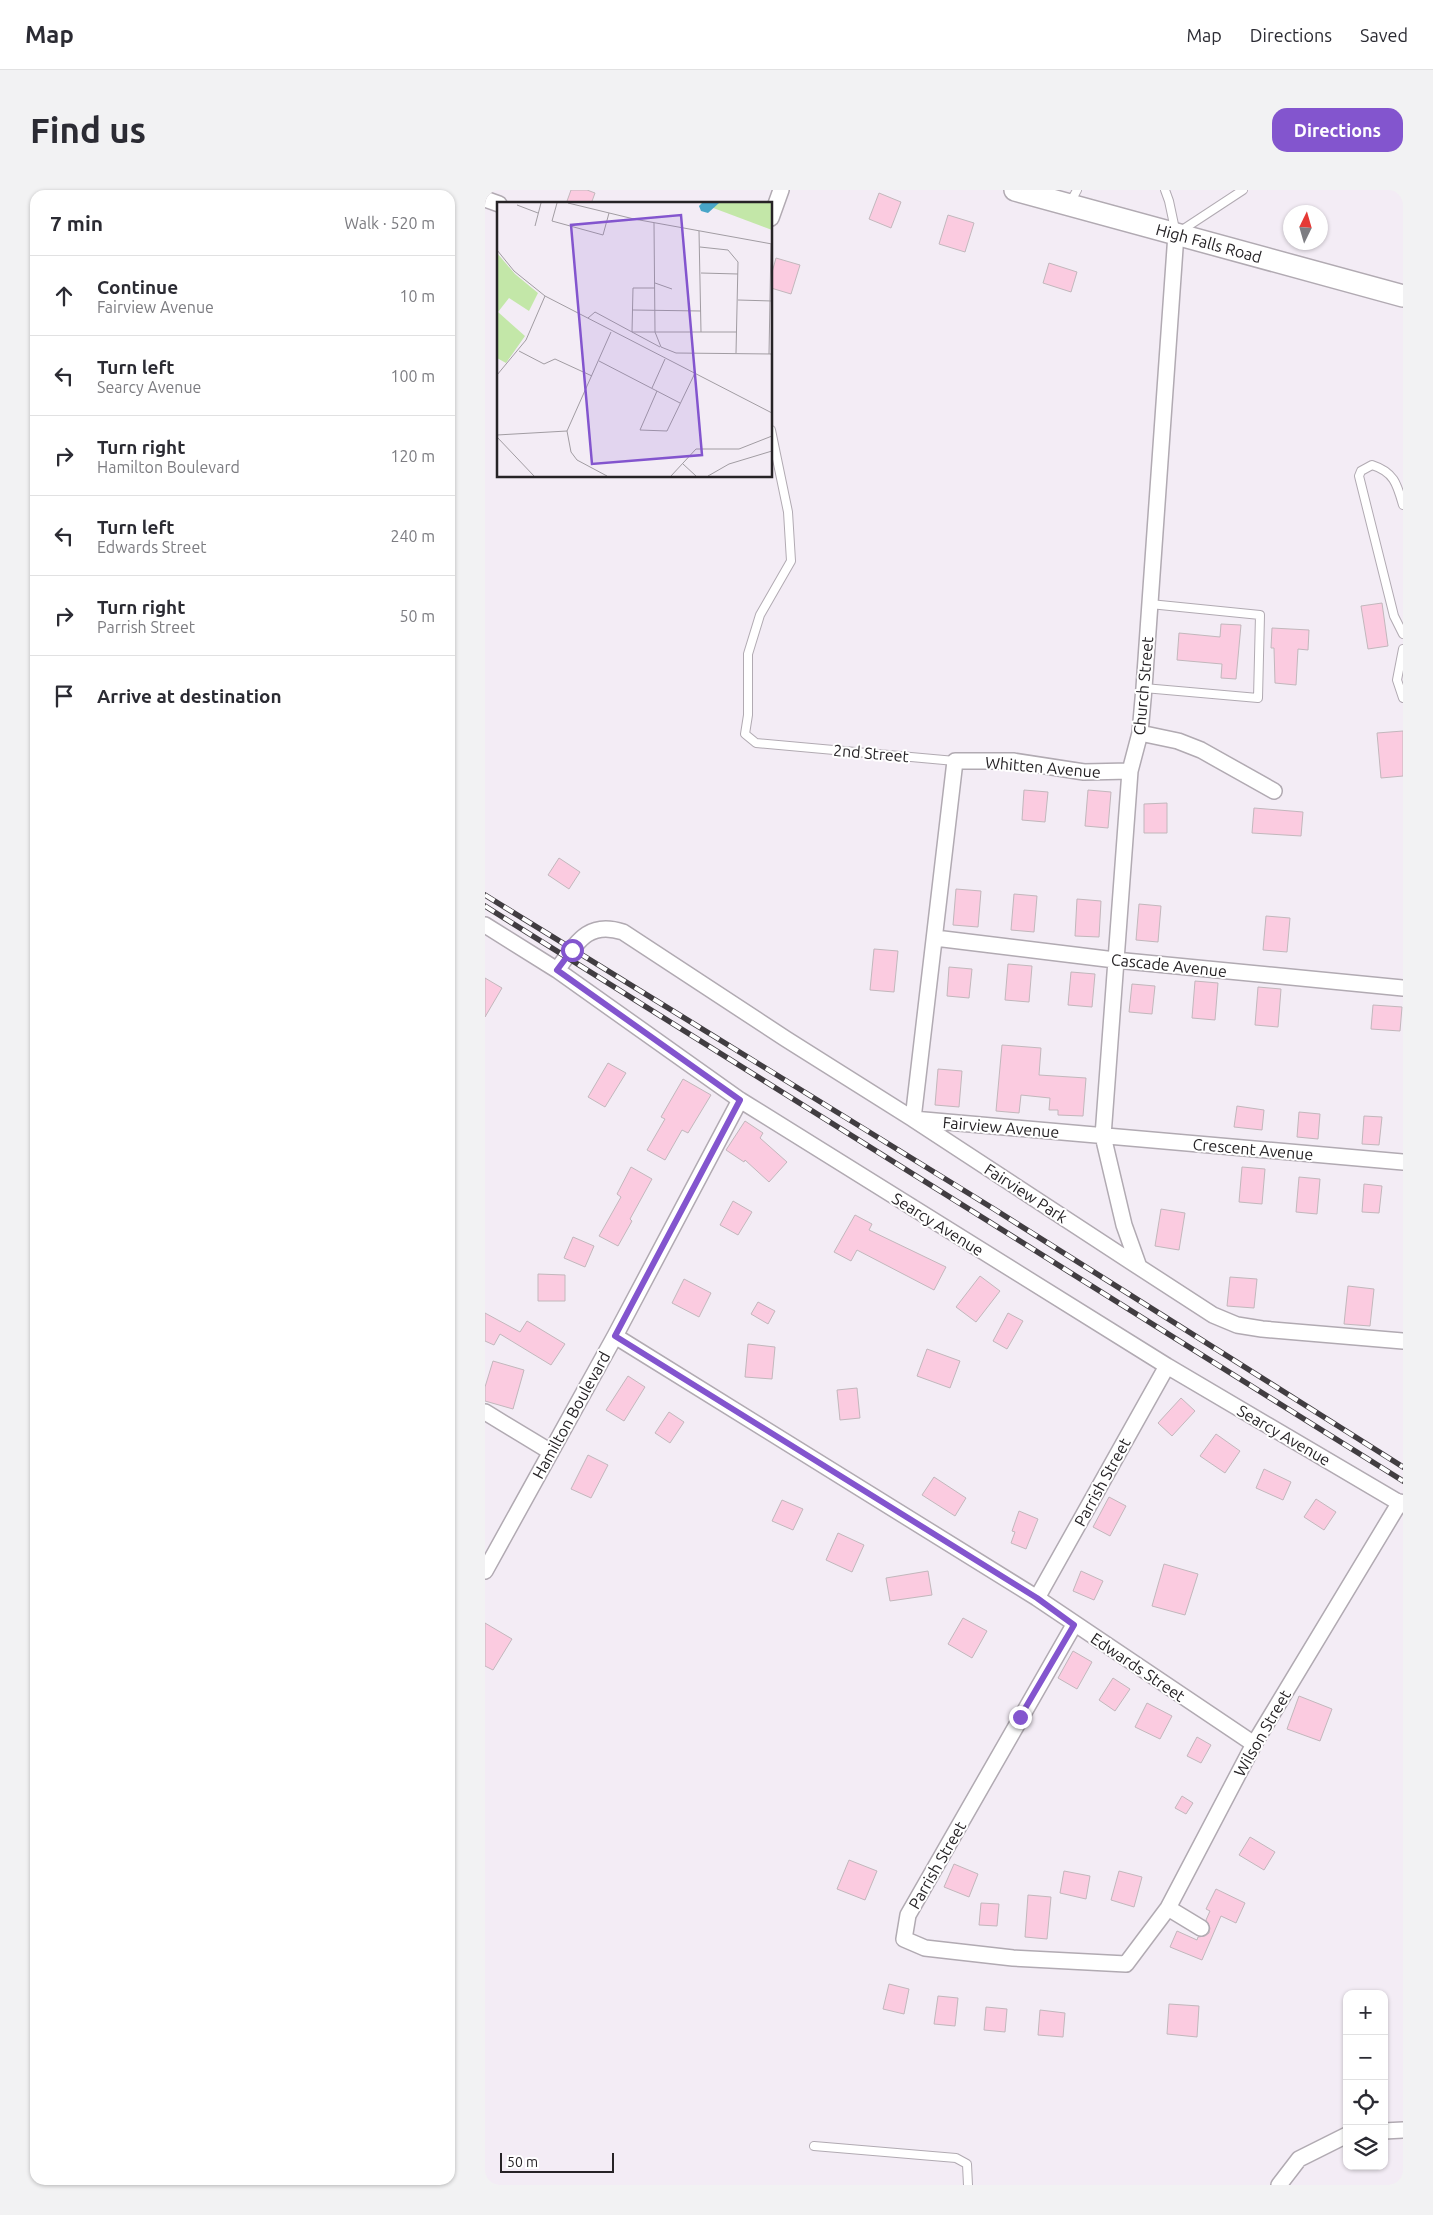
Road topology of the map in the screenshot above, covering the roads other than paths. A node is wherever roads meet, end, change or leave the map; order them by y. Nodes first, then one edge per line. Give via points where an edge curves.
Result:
1 (781, 190) edge
2 (1015, 190) edge
3 (1165, 190) edge
4 (1243, 190) edge
5 (1073, 197) edge
6 (485, 198) edge
7 (497, 203) edge
8 (773, 212) edge
9 (1175, 234) junction
10 (1403, 296) edge
11 (773, 439) edge
12 (1403, 505) edge
13 (1150, 604) junction
14 (1403, 634) edge
15 (1403, 649) edge
16 (1144, 688) junction
17 (1403, 698) edge
18 (1141, 733) junction
19 (955, 761) junction
20 (1130, 771) junction
21 (1275, 791) dead end
22 (485, 925) edge
23 (935, 938) junction
24 (1115, 960) junction
25 (557, 970) junction
26 (1403, 988) edge
27 (740, 1100) junction
28 (913, 1119) junction
29 (1103, 1136) junction
30 (1403, 1162) edge
31 (1139, 1267) junction
32 (615, 1336) junction
33 (1403, 1341) edge
34 (1167, 1366) junction
35 (485, 1412) edge
36 (551, 1452) junction
37 (1401, 1504) edge
38 (485, 1571) edge
39 (1037, 1598) junction
40 (1074, 1625) junction
41 (1255, 1744) junction
42 (1168, 1908) junction
43 (1201, 1928) dead end
44 (1126, 1964) joint
45 (1403, 2130) edge
46 (1388, 2131) edge
47 (1343, 2137) edge
48 (814, 2146) dead end
49 (968, 2185) edge
50 (1279, 2185) edge

1 - 8 street
2 - 5 street, High Falls Road
3 - 9 lane
4 - 9 lane
5 - 9 street, High Falls Road
6 - 7 street
9 - 10 street, High Falls Road
9 - 13 street, Church Street
11 - 19 lane, 2nd Street via 789,512 791,561 760,615 748,654 745,734 756,743
12 - 14 lane via 1397,484 1385,469 1372,465 1361,471 1359,476 1394,616
13 - 16 street, Church Street
13 - 16 lane via 1260,615 1258,698
15 - 17 lane via 1397,680
16 - 18 street, Church Street
18 - 20 street, Church Street
18 - 21 street via 1201,750
19 - 20 street, Whitten Avenue via 1013,761 1084,772
19 - 23 street
20 - 24 street, Church Street
22 - 25 street, Searcy Avenue
23 - 24 street, Cascade Avenue
23 - 28 street
24 - 26 street, Cascade Avenue
24 - 29 street, Church Street
25 - 27 street, Searcy Avenue
25 - 28 street, Fairview Avenue via 584,936 600,928 623,932
27 - 32 street, Hamilton Boulevard
27 - 34 street, Searcy Avenue
28 - 29 street, Fairview Avenue
28 - 31 street, Fairview Park
29 - 30 street, Crescent Avenue
29 - 31 street via 1124,1225
31 - 33 street via 1213,1315 1237,1325
32 - 36 street, Hamilton Boulevard
32 - 39 street, Edwards Street
34 - 37 street, Searcy Avenue
34 - 39 street, Parrish Street
35 - 36 street
36 - 38 street, Hamilton Boulevard
37 - 41 street, Wilson Street
39 - 40 street, Edwards Street
40 - 41 street, Edwards Street
40 - 44 street, Parrish Street via 908,1915 904,1939 925,1948 1013,1958
41 - 42 street, Wilson Street
42 - 43 street
42 - 44 street, Wilson Street
45 - 46 street
47 - 50 street via 1299,2159
48 - 49 lane via 956,2158 967,2164

